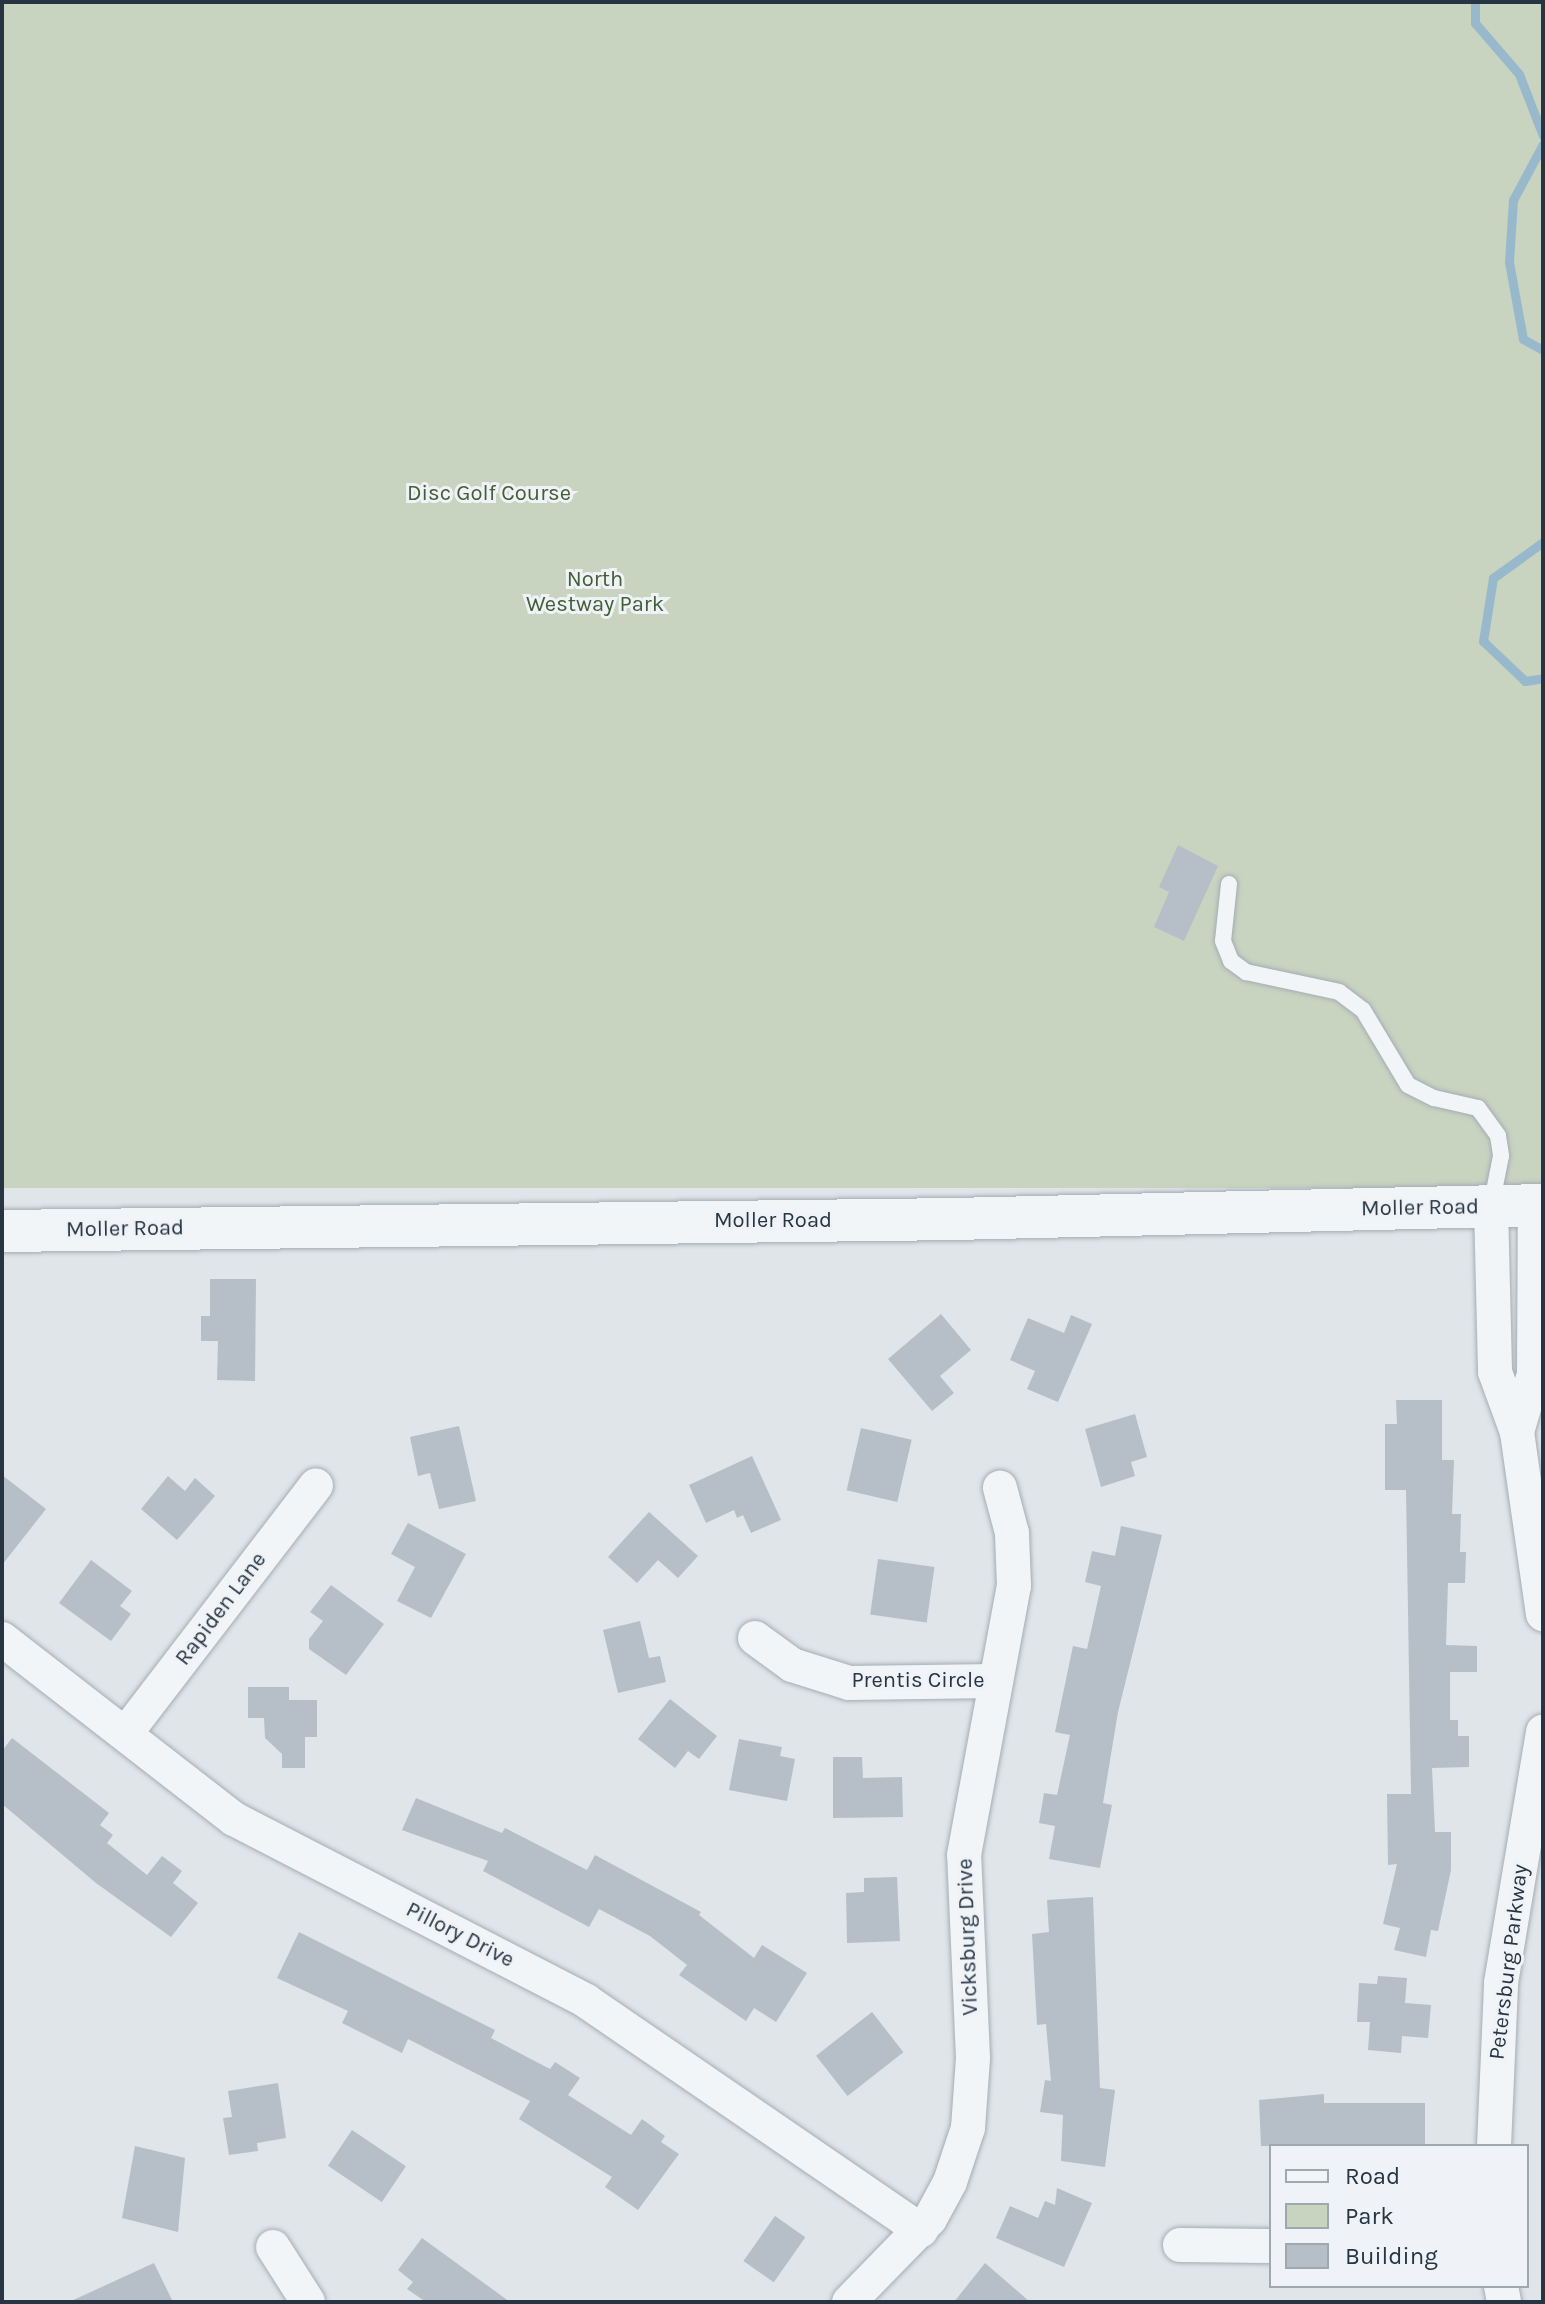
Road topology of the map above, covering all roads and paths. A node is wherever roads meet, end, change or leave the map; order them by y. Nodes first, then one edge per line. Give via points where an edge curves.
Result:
1 (1229, 884) dead end
2 (1539, 1205) edge
3 (1491, 1206) junction
4 (2, 1231) edge
5 (1517, 1432) junction
6 (316, 1485) dead end
7 (1000, 1488) dead end
8 (1543, 1614) edge
9 (755, 1638) dead end
10 (2, 1639) edge
11 (996, 1681) junction
12 (1543, 1731) edge
13 (126, 1733) junction
14 (1494, 2144) edge
15 (921, 2230) junction
16 (1180, 2245) dead end
17 (1269, 2246) edge
18 (273, 2247) dead end
19 (308, 2302) edge
20 (849, 2302) edge

1 - 3 lane via 1223,941 1231,961 1246,972 1339,992 1363,1010 1408,1085 1434,1098 1478,1108 1498,1136 1501,1156
2 - 3 street, Moller Road
2 - 5 street via 1534,1374
3 - 4 street, Moller Road
3 - 5 street via 1495,1372
5 - 8 street
6 - 13 street, Rapiden Lane
7 - 11 street, Vicksburg Drive via 1012,1533 1014,1586
9 - 11 street, Prentis Circle via 792,1665 849,1683
10 - 13 street, Pillory Drive
11 - 15 street, Vicksburg Drive via 964,1855 972,2100 950,2182
12 - 14 street, Petersburg Parkway via 1501,1983
13 - 15 street, Pillory Drive via 234,1819 570,1992 649,2040
15 - 20 street, Vicksburg Drive
16 - 17 street
18 - 19 street

